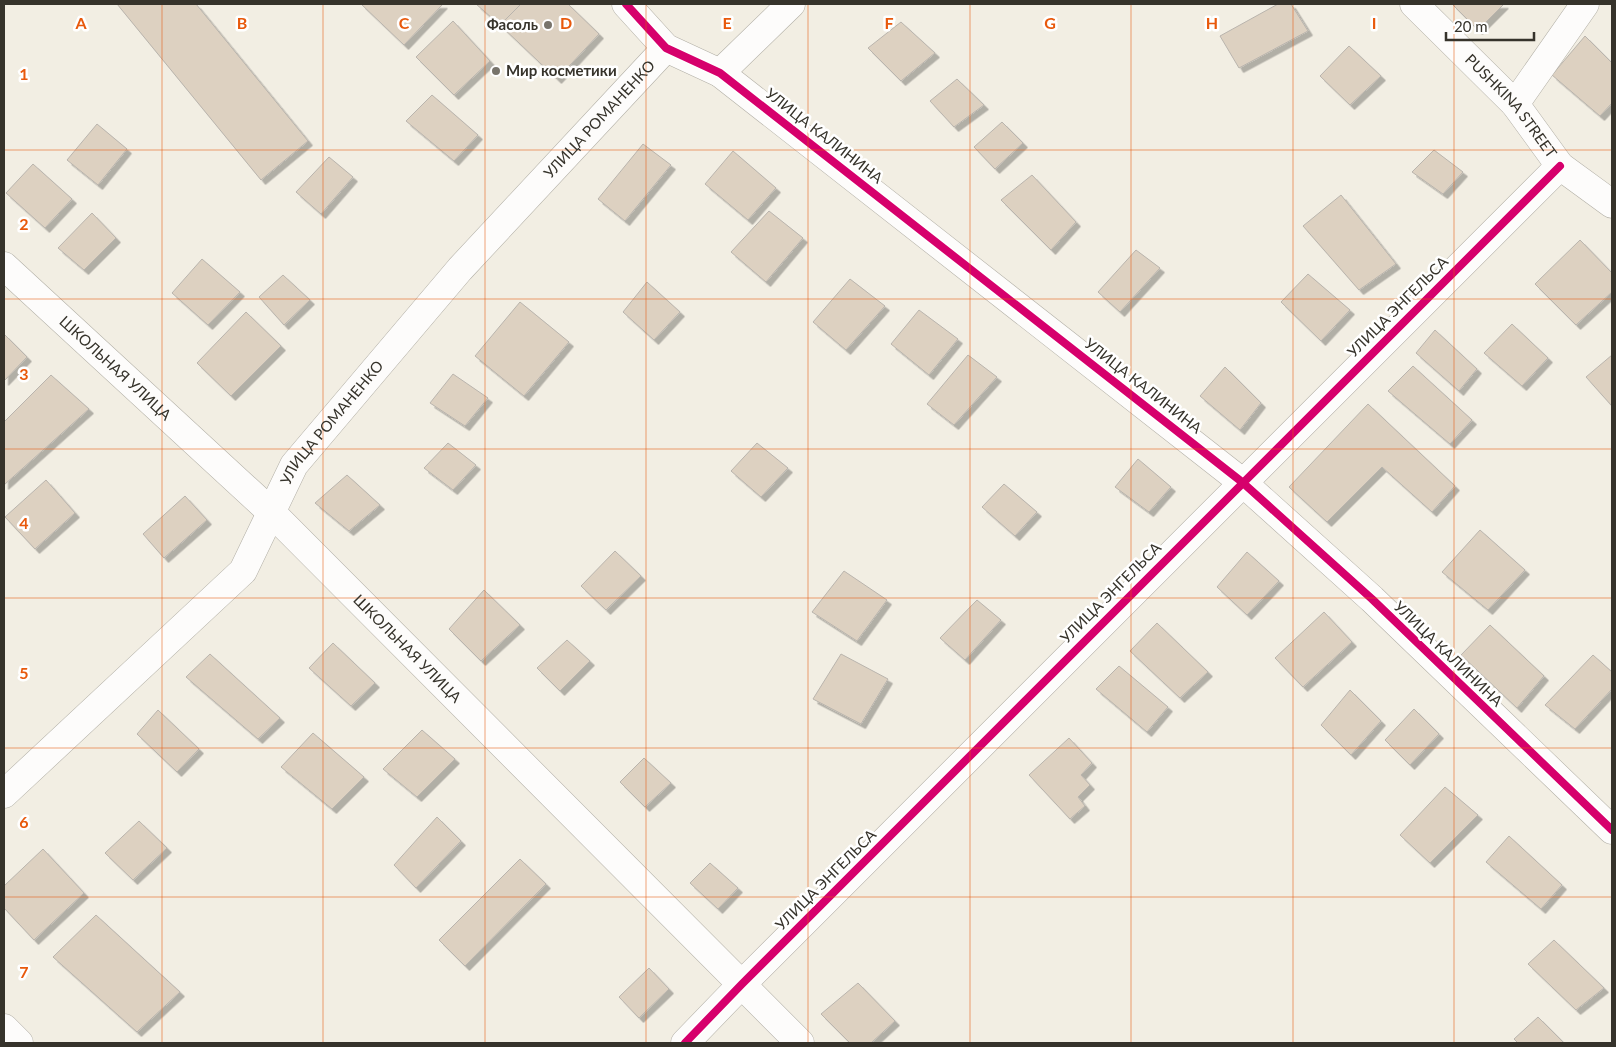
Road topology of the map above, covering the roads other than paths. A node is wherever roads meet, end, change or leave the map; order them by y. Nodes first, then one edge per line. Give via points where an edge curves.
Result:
1 (626, 4) edge
2 (791, 4) edge
3 (1414, 4) edge
4 (1585, 4) edge
5 (666, 48) junction
6 (720, 73) junction
7 (1515, 104) junction
8 (1560, 166) junction
9 (1612, 204) edge
10 (4, 266) edge
11 (1242, 482) junction
12 (271, 512) junction
13 (4, 794) edge
14 (1612, 830) edge
15 (742, 984) junction
16 (4, 1028) edge
17 (20, 1043) edge
18 (685, 1043) edge
19 (800, 1043) edge

1 - 5 street, УЛИЦА КАЛИНИНА
2 - 6 street
3 - 7 street, PUSHKINA STREET
4 - 7 street
5 - 6 street, УЛИЦА КАЛИНИНА
5 - 12 street, УЛИЦА РОМАНЕНКО via 460,269 294,465
6 - 11 street, УЛИЦА КАЛИНИНА
7 - 8 street, PUSHKINA STREET
8 - 9 street, PUSHKINA STREET
8 - 11 street, УЛИЦА ЭНГЕЛЬСА
10 - 12 street, ШКОЛЬНАЯ УЛИЦА
11 - 14 street, УЛИЦА КАЛИНИНА via 1372,599
11 - 15 street, УЛИЦА ЭНГЕЛЬСА
12 - 13 street, УЛИЦА РОМАНЕНКО via 243,572
12 - 15 street, ШКОЛЬНАЯ УЛИЦА
15 - 18 street, УЛИЦА ЭНГЕЛЬСА
15 - 19 street, ШКОЛЬНАЯ УЛИЦА
16 - 17 street

